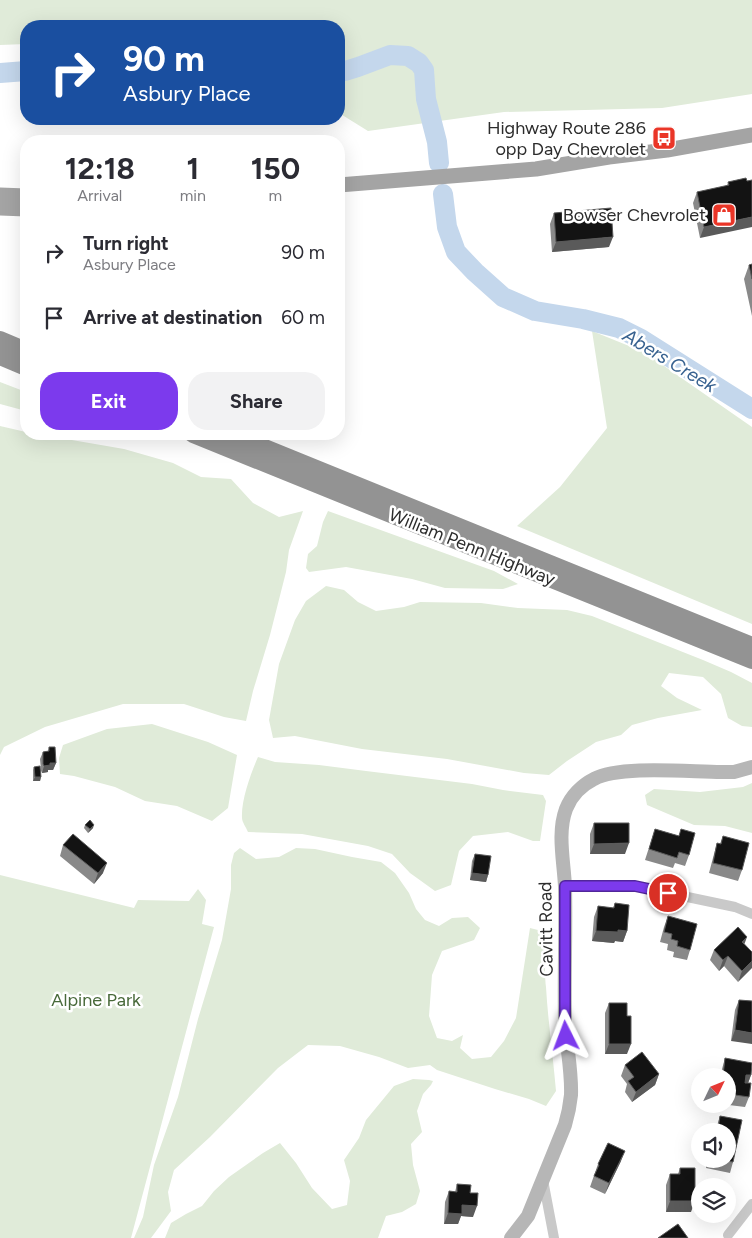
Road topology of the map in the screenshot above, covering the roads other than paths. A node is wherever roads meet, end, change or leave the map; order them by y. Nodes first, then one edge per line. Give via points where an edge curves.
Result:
1 (752, 134) edge
2 (345, 185) edge
3 (0, 195) edge
4 (20, 196) edge
5 (0, 208) edge
6 (20, 210) edge
7 (0, 340) edge
8 (20, 348) edge
9 (0, 356) edge
10 (20, 364) edge
11 (208, 440) edge
12 (245, 440) edge
13 (752, 646) edge
14 (752, 660) edge
15 (752, 767) edge
16 (565, 886) junction
17 (752, 914) edge
18 (542, 1179) junction
19 (752, 1204) edge
20 (728, 1235) dead end
21 (511, 1238) edge
22 (554, 1238) edge

1 - 2 main road via 536,169
3 - 4 main road
5 - 6 main road
7 - 8 highway
9 - 10 highway
11 - 14 highway, William Penn Highway
12 - 13 highway, William Penn Highway
15 - 16 street, Cavitt Road via 734,772 619,772 606,774 586,784 570,800 563,820
16 - 17 street via 635,886 735,906
16 - 18 street, Cavitt Road via 565,1021 571,1094 565,1125
18 - 21 street, Cavitt Road via 528,1216
18 - 22 street
19 - 20 street

